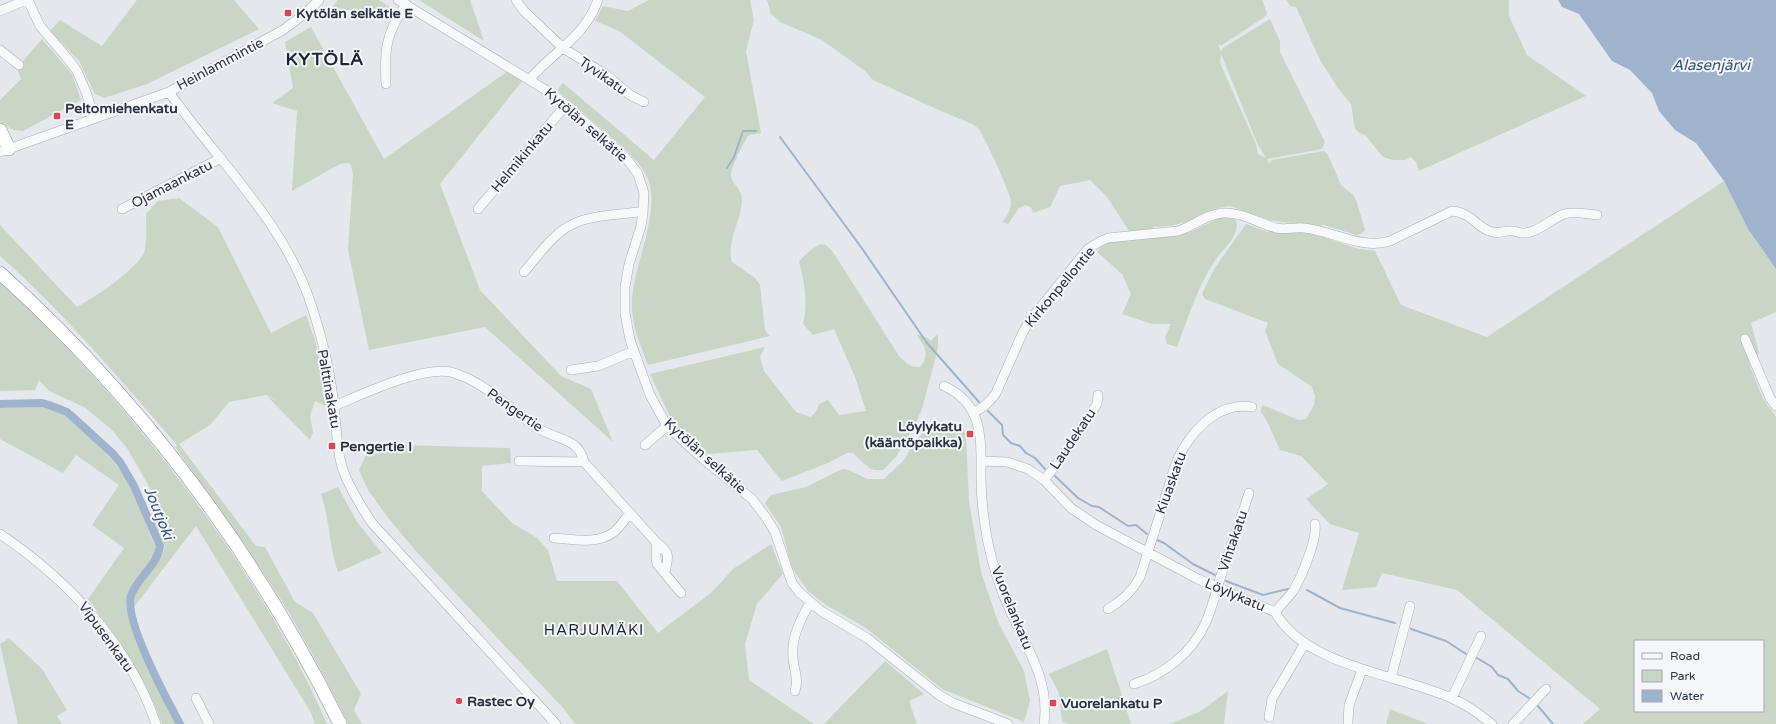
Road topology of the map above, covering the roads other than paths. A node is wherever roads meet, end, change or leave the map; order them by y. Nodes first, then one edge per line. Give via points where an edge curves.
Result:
1 (27, 0) edge
2 (318, 0) edge
3 (516, 0) edge
4 (598, 0) edge
5 (402, 2) edge
6 (0, 11) edge
7 (563, 48) junction
8 (0, 50) edge
9 (19, 66) dead end
10 (530, 79) junction
11 (386, 84) dead end
12 (169, 92) junction
13 (644, 102) dead end
14 (566, 105) junction
15 (94, 118) junction
16 (0, 130) edge
17 (5, 150) edge
18 (221, 158) junction
19 (122, 209) dead end
20 (478, 209) dead end
21 (643, 213) junction
22 (1597, 215) dead end
23 (524, 272) dead end
24 (0, 273) edge
25 (1745, 339) dead end
26 (634, 351) junction
27 (571, 370) dead end
28 (944, 386) dead end
29 (1098, 395) dead end
30 (334, 406) junction
31 (1776, 406) edge
32 (1252, 407) dead end
33 (973, 413) junction
34 (667, 426) junction
35 (645, 445) dead end
36 (519, 461) dead end
37 (982, 461) junction
38 (584, 462) junction
39 (1044, 480) junction
40 (1249, 493) dead end
41 (630, 513) junction
42 (1315, 524) dead end
43 (0, 534) edge
44 (554, 538) dead end
45 (1147, 553) junction
46 (1217, 588) junction
47 (680, 594) dead end
48 (810, 603) junction
49 (1410, 606) dead end
50 (1108, 609) dead end
51 (1275, 612) junction
52 (1481, 636) dead end
53 (295, 640) junction
54 (1305, 643) junction
55 (1362, 670) junction
56 (1390, 678) junction
57 (1134, 684) dead end
58 (1546, 689) dead end
59 (795, 691) dead end
60 (196, 698) dead end
61 (1452, 698) junction
62 (1269, 718) dead end
63 (1348, 722) dead end
64 (156, 724) edge
65 (209, 724) edge
66 (333, 724) edge
67 (340, 724) edge
68 (556, 724) edge
69 (1008, 724) edge
70 (1044, 724) edge
71 (1492, 724) edge
72 (1513, 724) edge

1 - 6 street
1 - 15 street via 40,26 77,71
2 - 12 street, Heinlammintie via 283,30
3 - 7 street, Tyvikatu
4 - 7 street via 581,31
5 - 10 street, Kytölän selkätie
5 - 11 street via 384,59
7 - 10 street
7 - 13 street, Tyvikatu
8 - 9 street
10 - 14 street, Kytölän selkätie
12 - 15 street, Heinlammintie
12 - 18 street, Palttinakatu
14 - 20 street, Helmikinkatu
14 - 21 street, Kytölän selkätie via 626,158 638,174 644,193
15 - 17 street, Heinlammintie
16 - 17 highway
18 - 19 street, Ojamaankatu
18 - 30 street, Palttinakatu via 283,241 298,272 312,307
21 - 23 street via 588,219 573,224 559,233
21 - 26 street, Kytölän selkätie via 642,226 629,264 625,286 625,313
22 - 33 street, Kirkonpellontie via 1572,212 1530,232 1501,233 1492,232 1469,215 1452,211 1380,244 1360,242 1321,230 1278,228 1224,213 1214,214 1178,231 1108,238 1088,250 1044,302 1023,332 1002,384 991,400
24 - 53 highway via 94,364 160,440 220,520
25 - 31 street via 1770,398
26 - 27 street via 598,366
26 - 34 street, Kytölän selkätie via 650,395
28 - 33 street, Vuorelankatu via 962,396
29 - 39 street, Laudekatu via 1096,404
30 - 38 street, Pengertie via 404,378 450,372 471,380 539,429 569,442 579,449
30 - 68 street, Palttinakatu via 343,468 353,495 372,523
32 - 45 street, Kiuaskatu via 1237,406 1214,415 1202,424 1187,443 1176,464
33 - 37 street, Vuorelankatu via 981,440
34 - 35 street
34 - 48 street, Kytölän selkätie via 752,499 774,532 792,583
36 - 38 street
37 - 39 street, Löylykatu via 1000,460 1018,465
37 - 70 street, Vuorelankatu via 982,496 988,542 1002,590 1040,676 1046,700
38 - 41 street, Pengertie
39 - 45 street, Löylykatu via 1083,516
40 - 46 street, Vihtakatu
41 - 44 street via 615,531 605,538 590,541
41 - 47 street, Pengertie via 656,542 657,564
42 - 51 street via 1315,534 1297,584
43 - 64 street, Vipusenkatu via 46,568 94,616 130,670
45 - 46 street, Löylykatu
45 - 50 street, Kiuaskatu via 1136,585 1125,598
46 - 51 street, Löylykatu
46 - 57 street, Vihtakatu via 1205,624 1196,640 1162,672
48 - 59 street via 793,639 793,658 798,684
48 - 69 street, Kytölän selkätie via 867,638 938,695
49 - 56 street
51 - 54 street, Löylykatu via 1284,626
52 - 61 street
53 - 66 highway
53 - 67 highway
54 - 55 street, Löylykatu
54 - 62 street via 1272,699
55 - 56 street, Löylykatu
55 - 63 street via 1349,705
56 - 61 street, Löylykatu
58 - 72 street
60 - 65 street
61 - 71 street, Löylykatu

